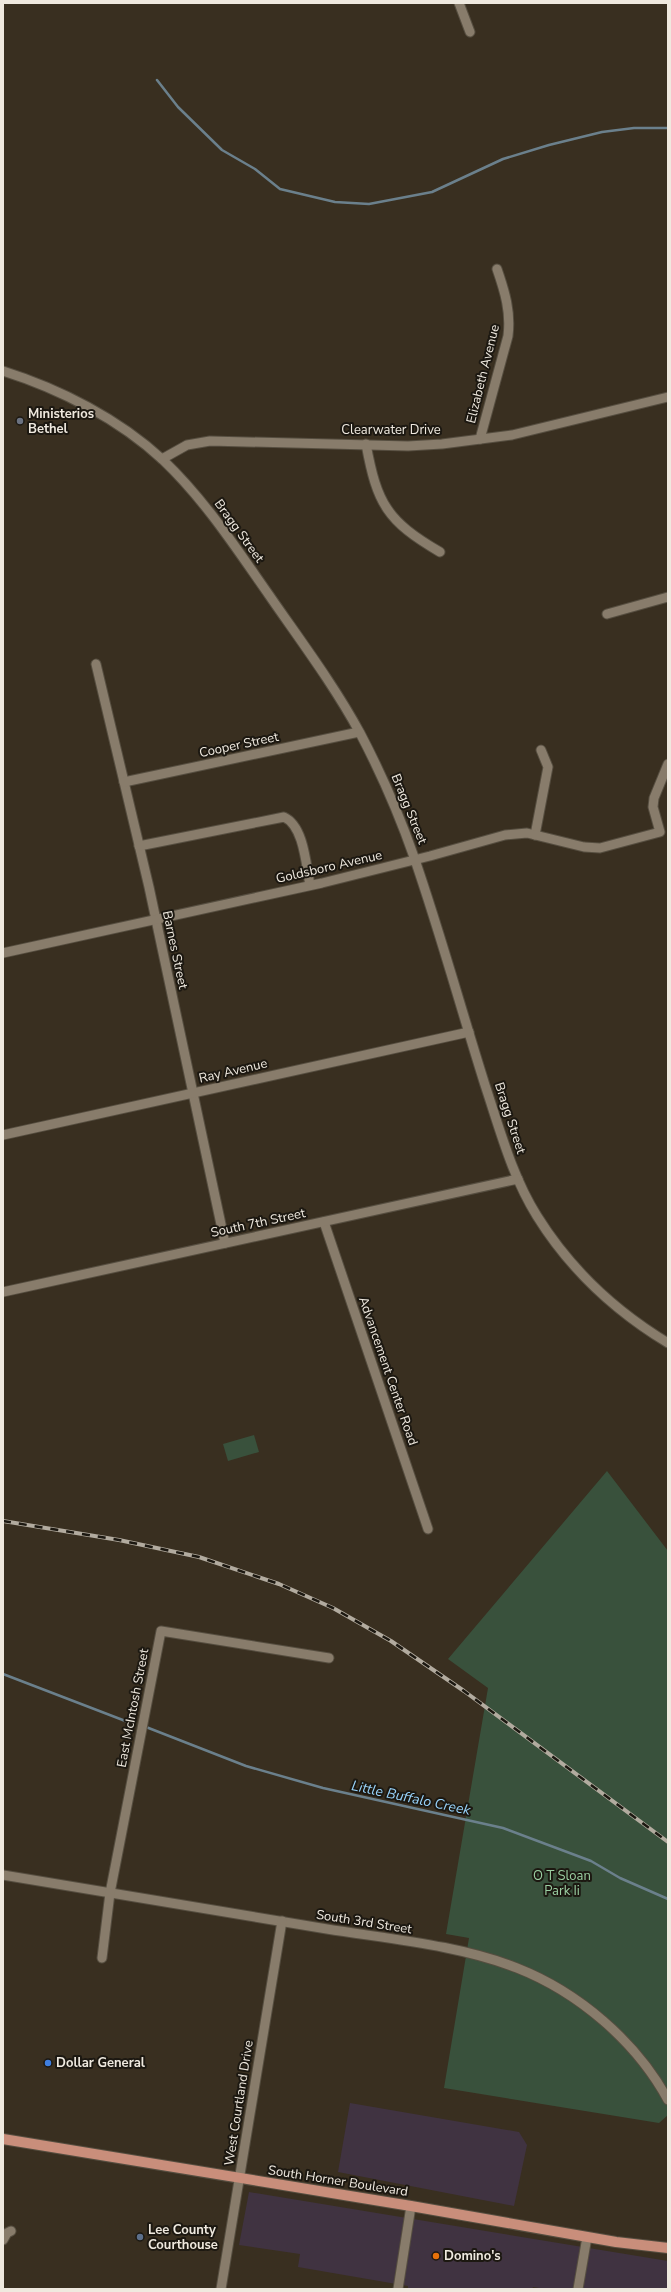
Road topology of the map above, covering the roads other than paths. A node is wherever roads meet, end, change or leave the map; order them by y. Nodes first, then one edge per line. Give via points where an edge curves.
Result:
1 (459, 3) edge
2 (470, 32) dead end
3 (498, 269) dead end
4 (3, 372) edge
5 (668, 397) edge
6 (480, 439) junction
7 (366, 444) junction
8 (162, 459) junction
9 (440, 552) dead end
10 (668, 597) edge
11 (607, 614) dead end
12 (96, 664) dead end
13 (359, 732) junction
14 (541, 750) dead end
15 (668, 764) edge
16 (124, 782) junction
17 (536, 834) junction
18 (140, 846) junction
19 (415, 860) junction
20 (310, 885) junction
21 (155, 921) junction
22 (3, 953) edge
23 (469, 1032) junction
24 (193, 1093) junction
25 (3, 1135) edge
26 (518, 1179) junction
27 (324, 1222) junction
28 (225, 1243) junction
29 (3, 1292) edge
30 (668, 1343) edge
31 (428, 1529) dead end
32 (329, 1658) dead end
33 (3, 1875) edge
34 (110, 1893) junction
35 (282, 1921) junction
36 (102, 1958) dead end
37 (668, 2100) edge
38 (3, 2139) edge
39 (239, 2178) junction
40 (411, 2206) junction
41 (11, 2232) dead end
42 (587, 2237) junction
43 (3, 2240) edge
44 (668, 2248) edge
45 (221, 2289) edge
46 (398, 2289) edge
47 (578, 2289) edge

1 - 2 street
3 - 6 street, Elizabeth Avenue via 510,319 508,336
4 - 8 street, Bragg Street via 47,388 87,407 141,442
5 - 6 street, Clearwater Drive via 543,428
6 - 7 street, Clearwater Drive via 408,446
7 - 8 street, Clearwater Drive via 210,441 187,445
7 - 9 street via 380,498 395,520 411,535
8 - 13 street, Bragg Street via 215,518 312,658
10 - 11 street
12 - 16 street, Barnes Street
13 - 16 street, Cooper Street
13 - 19 street, Bragg Street via 397,810
14 - 17 street via 548,767
15 - 17 street, Goldsboro Avenue via 654,798 653,807 660,832 600,848 584,847
16 - 18 street, Barnes Street
17 - 19 street, Goldsboro Avenue via 505,835
18 - 20 street via 284,817 291,820 298,832
18 - 21 street, Barnes Street
19 - 20 street, Goldsboro Avenue
19 - 23 street, Bragg Street
20 - 21 street, Goldsboro Avenue
21 - 22 street, Goldsboro Avenue
21 - 24 street, Barnes Street
23 - 24 street, Ray Avenue
23 - 26 street, Bragg Street via 507,1153
24 - 25 street, Ray Avenue
24 - 28 street, Barnes Street
26 - 27 street, South 7th Street
26 - 30 street, Bragg Street via 535,1213 572,1263 619,1310
27 - 28 street, South 7th Street
27 - 31 street, Advancement Center Road
28 - 29 street, South 7th Street
32 - 34 street, East McIntosh Street via 161,1631
33 - 34 street, South 3rd Street
34 - 35 street, South 3rd Street
34 - 36 street, East McIntosh Street
35 - 37 street, South 3rd Street via 473,1954 535,1976 573,1998 604,2022 646,2065
35 - 39 street, West Courtland Drive
38 - 39 main road, South Horner Boulevard
39 - 40 main road, South Horner Boulevard
39 - 45 street, West Courtland Drive
40 - 42 main road, South Horner Boulevard
40 - 46 street
41 - 43 street via 7,2233
42 - 44 main road, South Horner Boulevard
42 - 47 street

